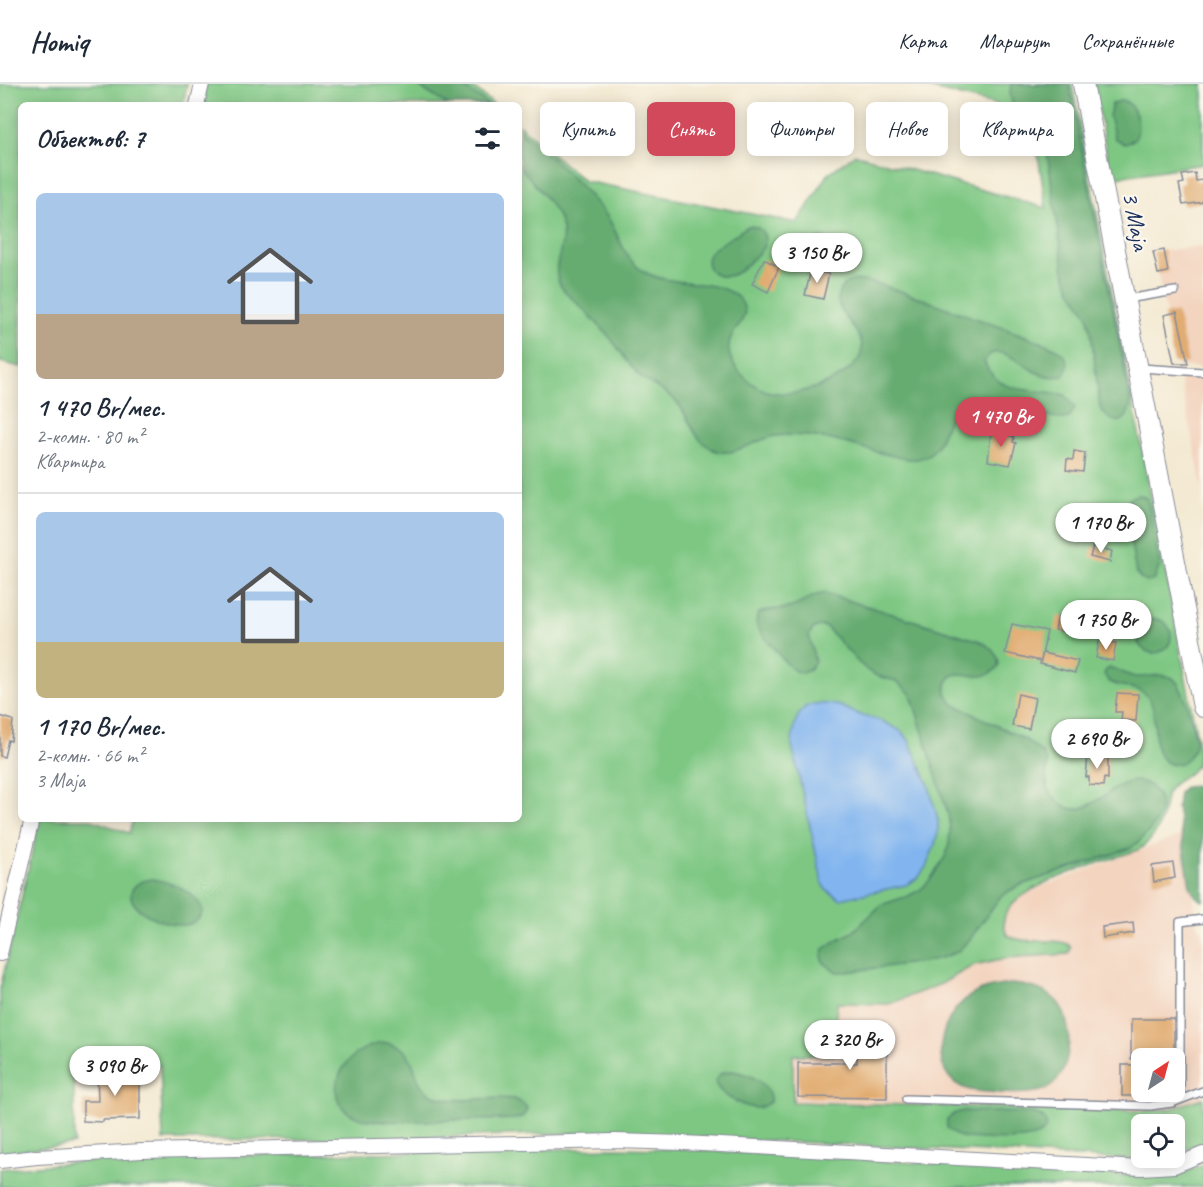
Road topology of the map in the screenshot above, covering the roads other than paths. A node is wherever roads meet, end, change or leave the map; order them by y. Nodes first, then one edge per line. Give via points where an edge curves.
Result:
1 (202, 84) edge
2 (1083, 84) edge
3 (198, 102) edge
4 (1174, 291) dead end
5 (1125, 300) junction
6 (1138, 368) junction
7 (1203, 372) edge
8 (1203, 707) edge
9 (31, 822) edge
10 (1203, 919) edge
11 (0, 954) edge
12 (1180, 1048) edge
13 (1203, 1090) edge
14 (1185, 1097) edge
15 (906, 1098) dead end
16 (1172, 1102) edge
17 (1203, 1154) edge
18 (0, 1161) edge

1 - 3 street
2 - 5 street, 3 Maja
4 - 5 lane
5 - 6 street, 3 Maja
6 - 7 lane
6 - 8 street, 3 Maja
9 - 11 street
10 - 12 lane via 1180,922
13 - 14 lane
15 - 16 lane via 1150,1106
17 - 18 street via 1174,1166 1141,1168 684,1143 548,1142 142,1151

